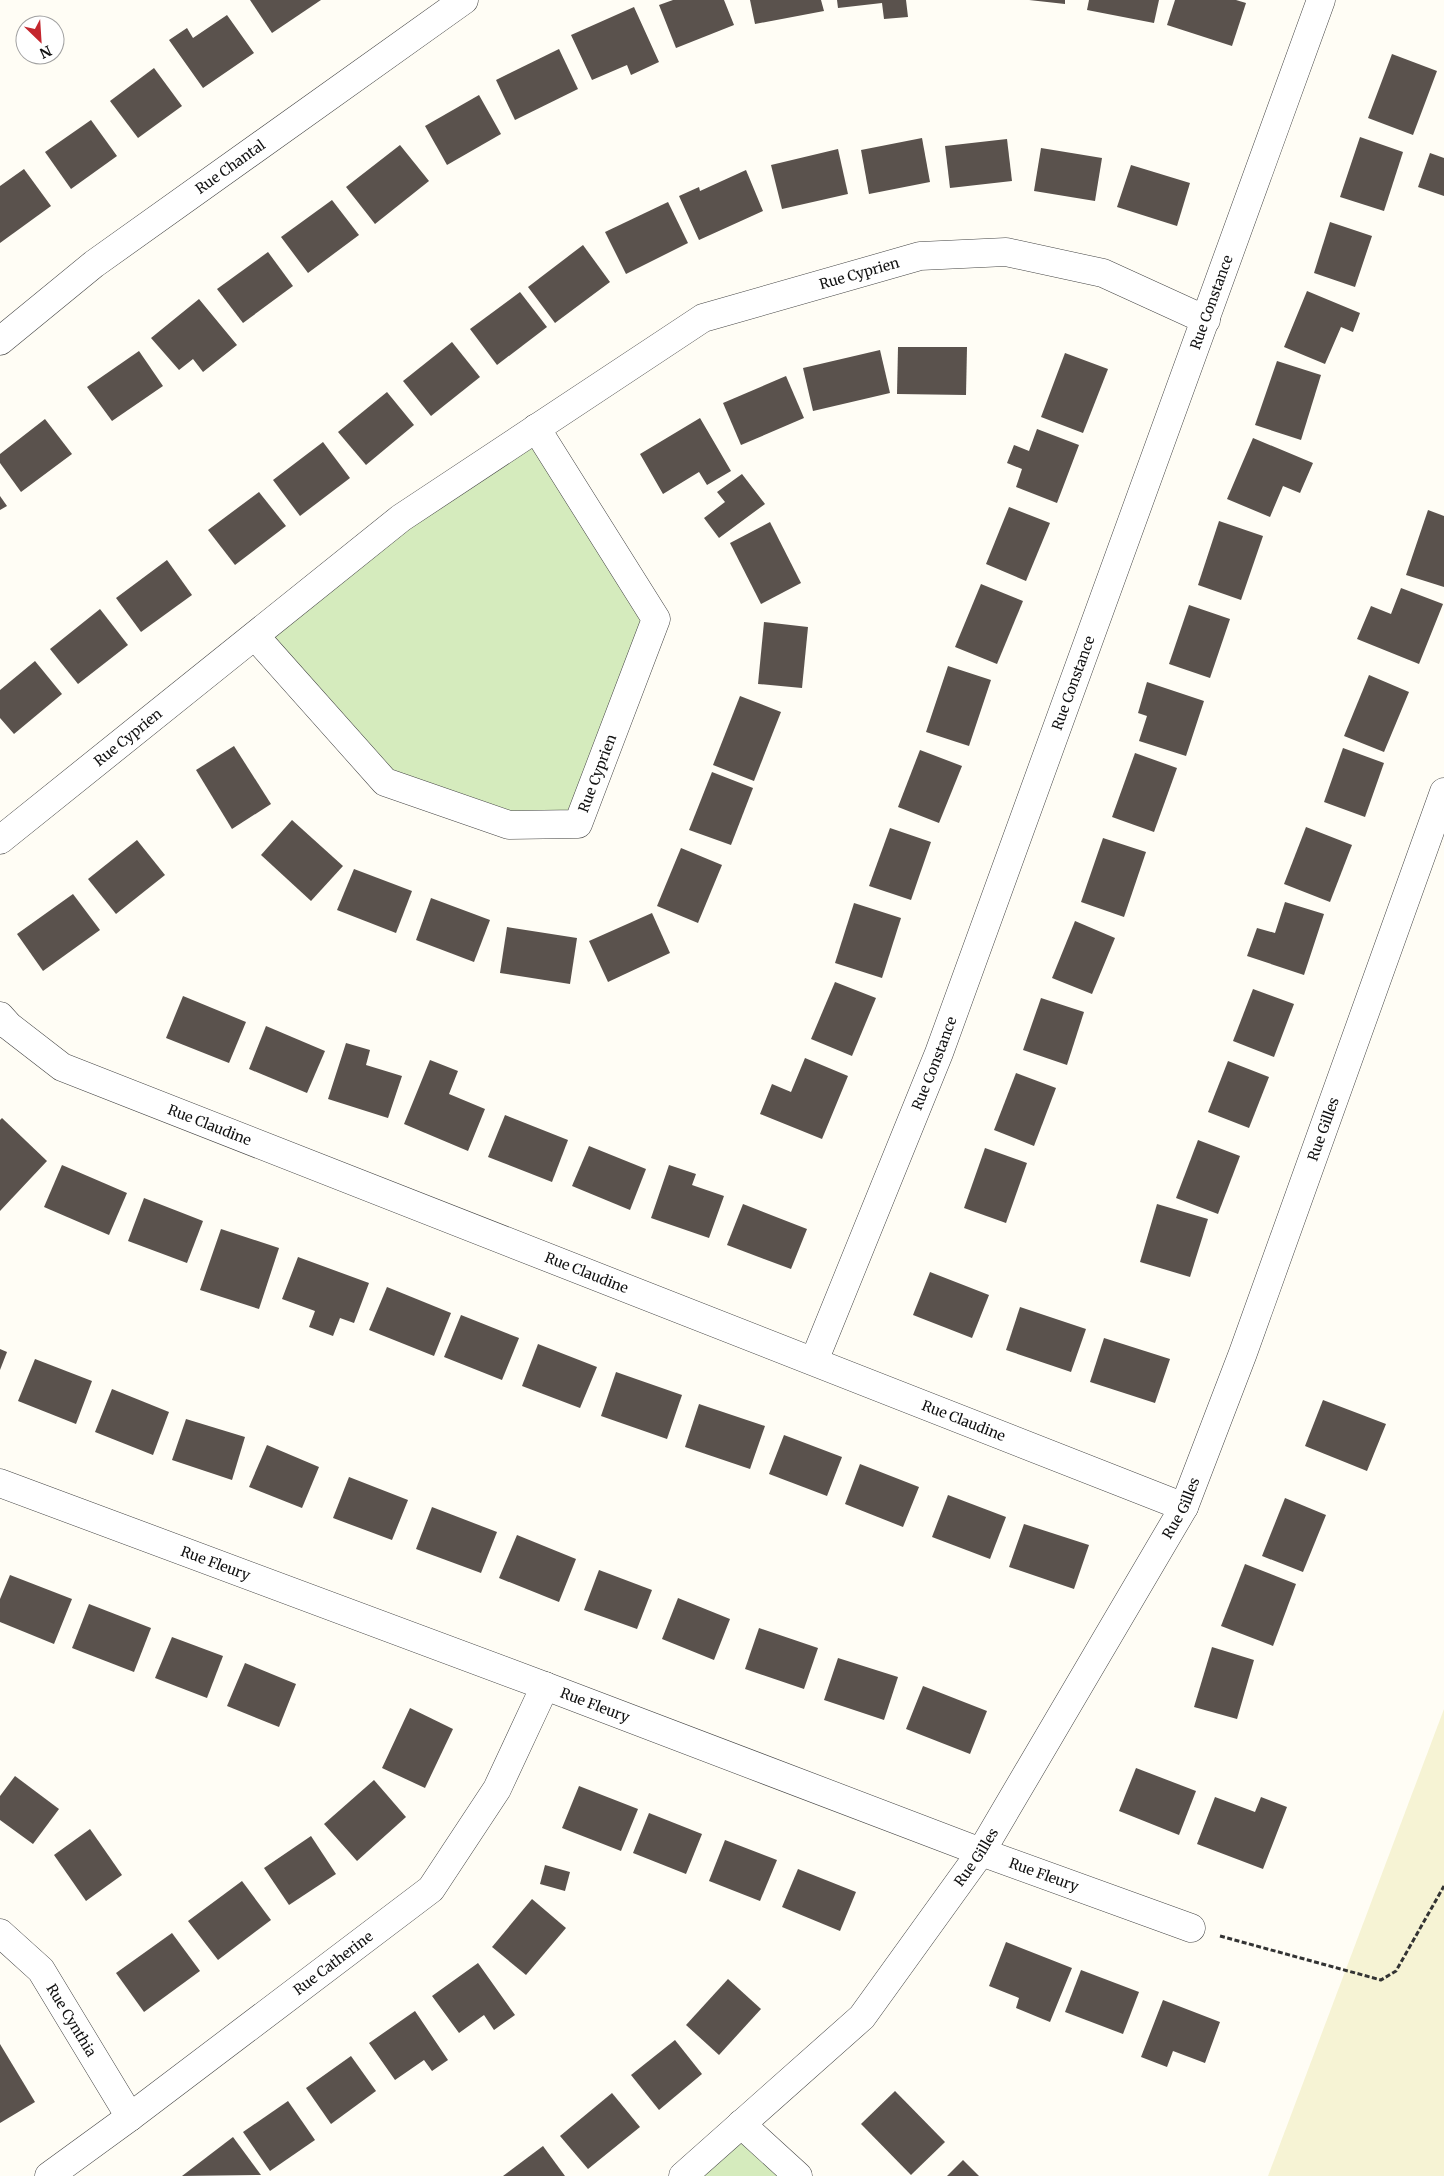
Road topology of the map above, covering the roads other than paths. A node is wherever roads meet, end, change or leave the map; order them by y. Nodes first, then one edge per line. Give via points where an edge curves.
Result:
1 (464, 0) edge
2 (1321, 0) edge
3 (1206, 320) junction
4 (0, 341) edge
5 (536, 428) junction
6 (255, 636) junction
7 (1444, 792) edge
8 (0, 840) edge
9 (0, 1016) edge
10 (814, 1361) junction
11 (0, 1483) edge
12 (1184, 1507) junction
13 (545, 1686) junction
14 (981, 1852) junction
15 (1191, 1928) road end
16 (0, 1933) edge
17 (130, 2117) junction
18 (741, 2124) junction
19 (49, 2176) edge
20 (683, 2176) edge
21 (798, 2176) edge

1 - 4 street, Rue Chantal via 94,264
2 - 3 street, Rue Constance
3 - 5 street, Rue Cyprien via 1103,273 1006,252 920,256 702,318
3 - 10 street, Rue Constance via 939,1053
5 - 6 street, Rue Cyprien via 400,518
5 - 6 street, Rue Cyprien via 656,619 578,824 509,826 385,782
6 - 8 street, Rue Cyprien
7 - 12 street, Rue Gilles via 1243,1353
9 - 10 street, Rue Claudine via 62,1067
10 - 12 street, Rue Claudine
11 - 13 street, Rue Fleury
12 - 14 street, Rue Gilles
13 - 14 street, Rue Fleury
13 - 17 street, Rue Catherine via 497,1789 431,1889
14 - 15 street, Rue Fleury
14 - 18 street, Rue Gilles via 862,2017
16 - 17 street, Rue Cynthia via 41,1970
17 - 19 street, Rue Catherine
18 - 20 street, Rue Gilles
18 - 21 street

